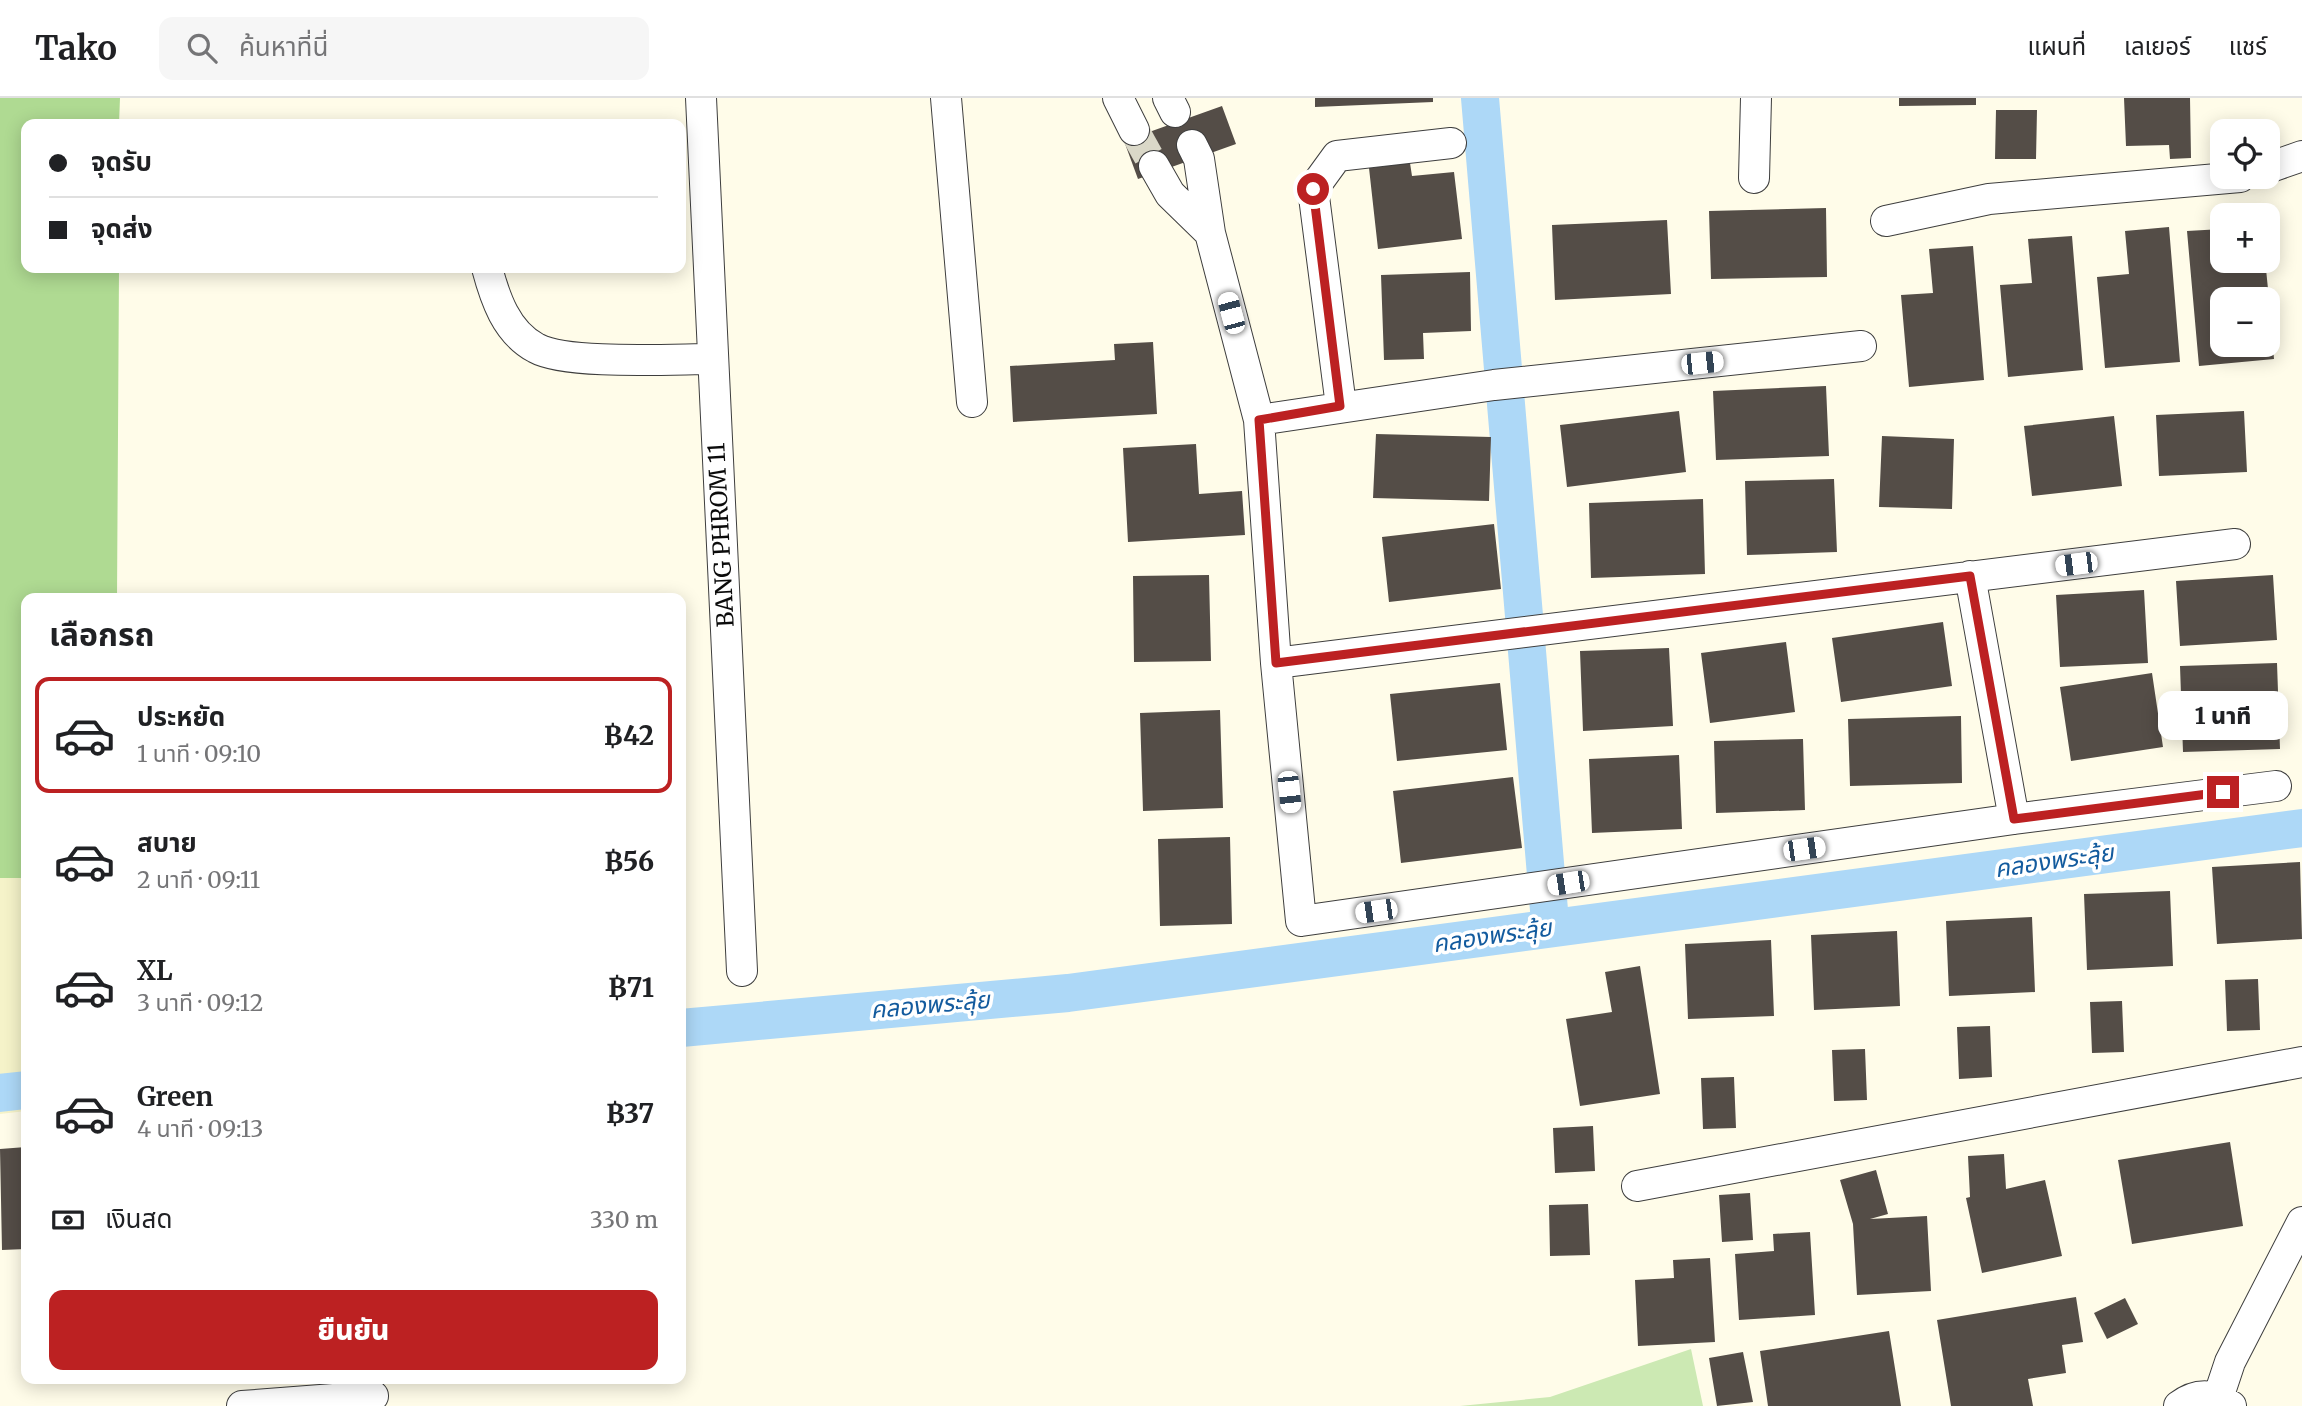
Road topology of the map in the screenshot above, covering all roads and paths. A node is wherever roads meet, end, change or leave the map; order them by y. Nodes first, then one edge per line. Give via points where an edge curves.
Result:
1 (701, 98) edge
2 (946, 98) edge
3 (1118, 98) edge
4 (1756, 98) edge
5 (1134, 130) tunnel mouth
6 (1451, 143) dead end
7 (1192, 145) dead end
8 (2302, 156) edge
9 (2280, 163) edge
10 (1154, 166) tunnel mouth
11 (1754, 178) dead end
12 (2210, 180) edge
13 (1886, 221) dead end
14 (1210, 233) junction
15 (488, 273) edge
16 (1861, 346) dead end
17 (712, 359) junction
18 (972, 402) dead end
19 (1340, 406) junction
20 (1259, 420) junction
21 (2235, 544) dead end
22 (1970, 576) junction
23 (1276, 663) junction
24 (2276, 786) dead end
25 (2014, 819) junction
26 (742, 971) dead end
27 (2302, 1062) edge
28 (1637, 1186) dead end
29 (2302, 1222) edge
30 (373, 1396) dead end
31 (2225, 1402) edge
32 (242, 1406) edge
33 (2179, 1406) edge

1 - 17 street, BANG PHROM 11
2 - 18 street
3 - 5 street
4 - 11 street
6 - 19 street via 1337,156 1313,189
7 - 14 street via 1199,159
8 - 9 street
10 - 14 street via 1170,194
12 - 13 street via 1989,199
14 - 20 street
15 - 17 street via 498,307 536,349 563,358
16 - 19 street
17 - 26 street, BANG PHROM 11
19 - 20 street
20 - 23 street
21 - 22 street
22 - 23 street
22 - 25 street
23 - 25 street via 1301,921
24 - 25 street
27 - 28 street
29 - 31 street via 2230,1362
30 - 32 street
31 - 33 street via 2192,1398

